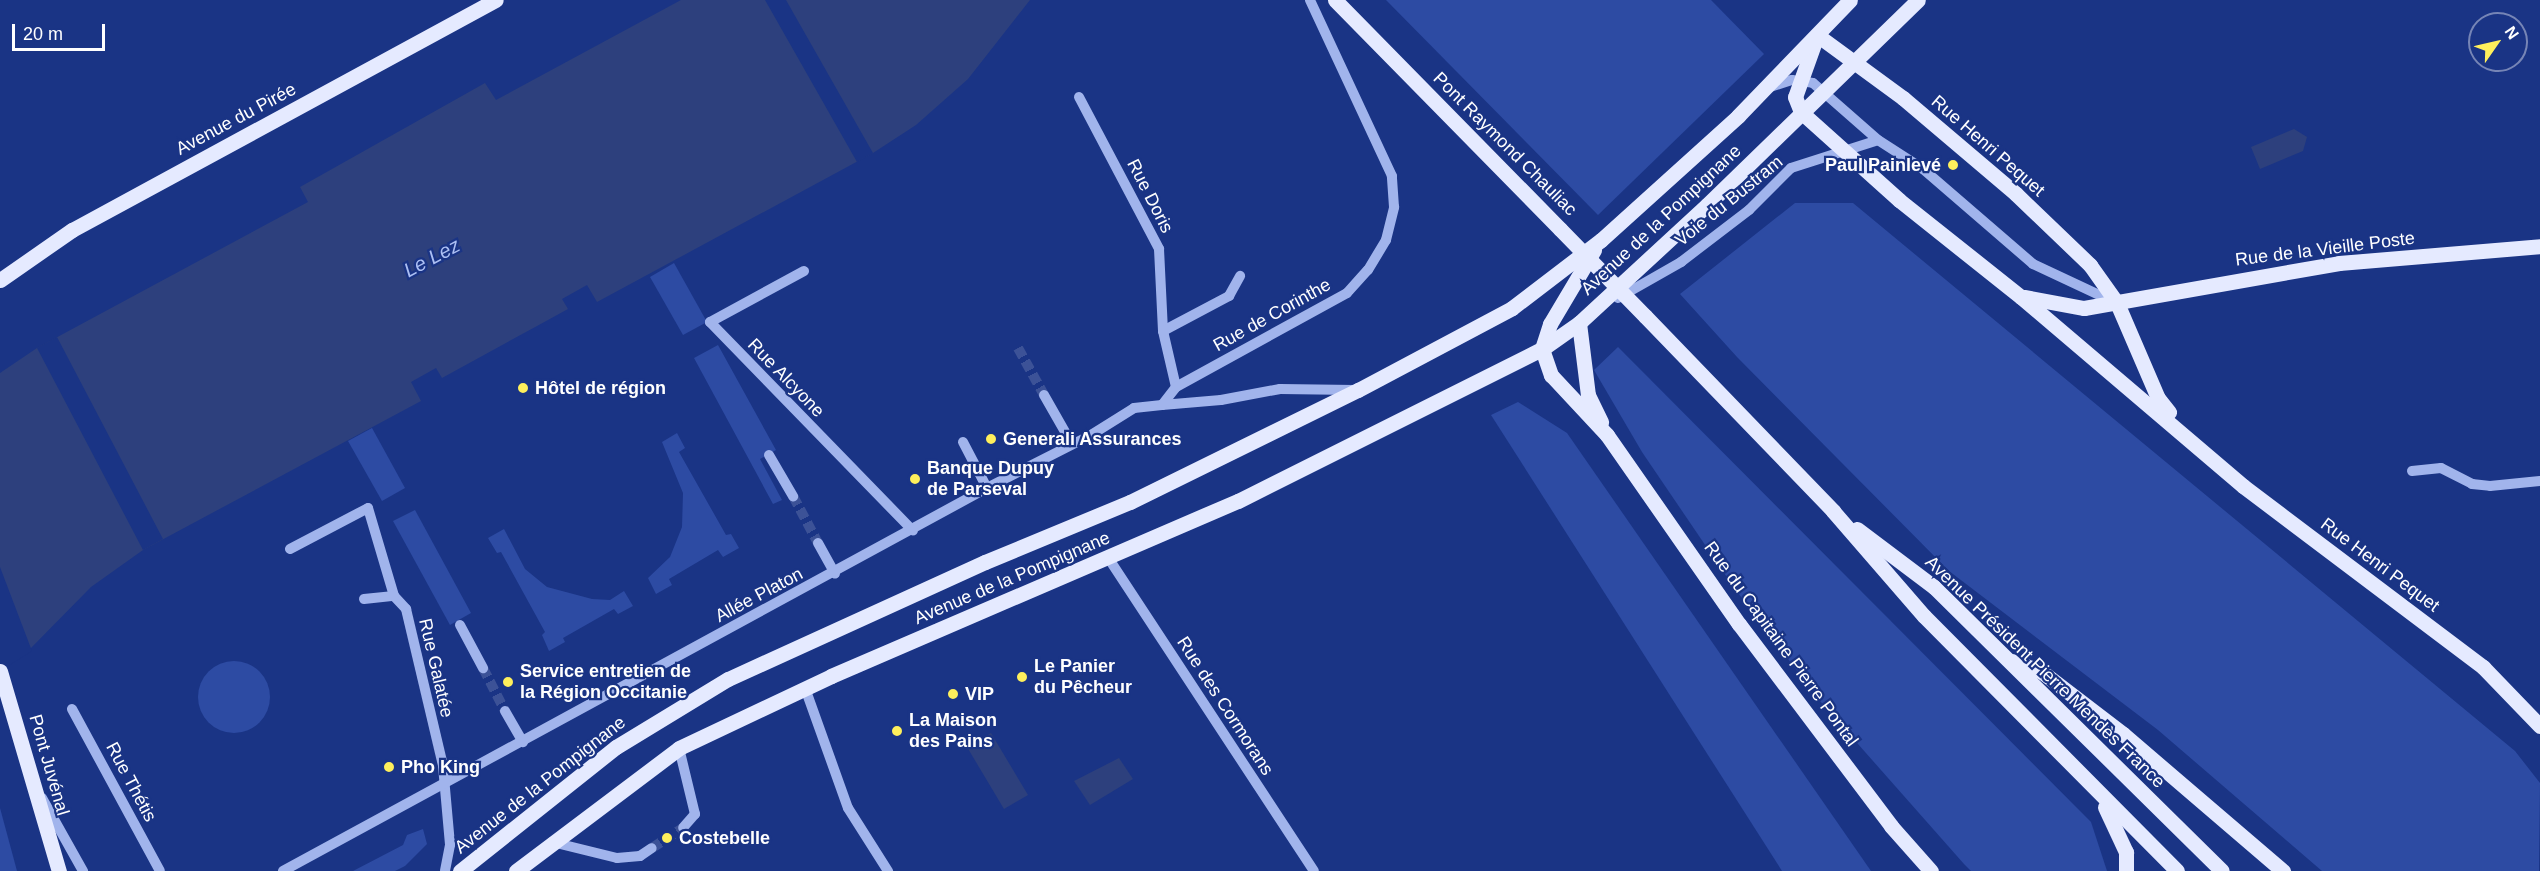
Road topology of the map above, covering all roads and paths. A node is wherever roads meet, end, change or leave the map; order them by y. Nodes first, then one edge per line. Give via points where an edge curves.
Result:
1 (496, 0) edge
2 (1310, 0) edge
3 (1335, 0) edge
4 (1850, 0) edge
5 (1918, 0) edge
6 (1817, 35) junction
7 (1854, 65) junction
8 (1799, 80) junction
9 (1765, 88) junction
10 (1823, 92) junction
11 (1079, 97) dead end
12 (1801, 112) junction
13 (1878, 140) junction
14 (1845, 149) junction
15 (1600, 240) junction
16 (2540, 246) edge
17 (804, 271) dead end
18 (1240, 276) dead end
19 (0, 280) edge
20 (2021, 297) junction
21 (2117, 303) junction
22 (1645, 316) joint
23 (1579, 323) junction
24 (1162, 331) junction
25 (1542, 349) junction
26 (1176, 387) junction
27 (1358, 390) junction
28 (1044, 395) tunnel mouth
29 (1162, 405) junction
30 (1607, 435) junction
31 (2191, 438) junction
32 (963, 442) dead end
33 (1072, 444) junction
34 (769, 455) dead end
35 (2412, 471) dead end
36 (2540, 481) edge
37 (987, 488) junction
38 (793, 496) tunnel mouth
39 (379, 503) dead end
40 (368, 508) junction
41 (1833, 511) junction
42 (913, 531) junction
43 (818, 543) tunnel mouth
44 (290, 549) dead end
45 (1109, 559) junction
46 (835, 574) junction
47 (394, 596) junction
48 (364, 599) dead end
49 (460, 625) dead end
50 (2006, 658) junction
51 (483, 668) tunnel mouth
52 (0, 671) edge
53 (805, 688) junction
54 (72, 709) dead end
55 (505, 711) tunnel mouth
56 (2540, 726) edge
57 (523, 742) junction
58 (679, 748) junction
59 (34, 784) junction
60 (443, 786) junction
61 (2097, 791) junction
62 (683, 828) tunnel mouth
63 (552, 842) junction
64 (652, 848) tunnel mouth
65 (59, 871) edge
66 (83, 871) edge
67 (160, 871) edge
68 (283, 871) edge
69 (445, 871) edge
70 (460, 871) edge
71 (516, 871) edge
72 (888, 871) edge
73 (1314, 871) edge
74 (1931, 871) edge
75 (2126, 871) edge
76 (2177, 871) edge
77 (2222, 871) edge
78 (2283, 871) edge

1 - 19 main road, Avenue du Pirée via 72,230
2 - 26 street, Rue de Corinthe via 1392,176 1394,207 1386,240 1368,270 1347,292
3 - 22 main road, Pont Raymond Chauliac, bridge
4 - 6 main road, Avenue de la Pompignane
5 - 7 main road, Avenue de la Pompignane
6 - 7 main road, Rue Henri Pequet
6 - 8 main road, Avenue de la Pompignane
6 - 9 main road, Avenue de la Pompignane
7 - 10 main road, Avenue de la Pompignane
7 - 21 main road, Rue Henri Pequet via 1903,98 2016,194 2090,265
8 - 9 street
8 - 10 street via 1813,83
8 - 12 main road, Avenue de la Pompignane via 1795,97
9 - 15 main road, Avenue de la Pompignane
10 - 12 main road, Avenue de la Pompignane
10 - 13 street
11 - 24 street, Rue Doris via 1159,249
12 - 14 main road, Rue Henri Pequet
12 - 23 main road, Avenue de la Pompignane
13 - 14 street, Voie du Bustram
13 - 21 street via 1923,169 2033,264
14 - 20 main road, Rue Henri Pequet via 1899,200
14 - 23 street, Voie du Bustram via 1791,168 1749,210 1681,262
15 - 25 main road, Avenue de la Pompignane via 1559,308
15 - 27 main road, Avenue de la Pompignane via 1512,308
16 - 21 main road, Rue de la Vieille Poste via 2339,263
17 - 42 street, Rue Alcyone via 710,321 758,375
18 - 24 street via 1229,296
20 - 21 main road, Rue Henri Pequet via 2084,308
20 - 31 main road, Rue Henri Pequet
21 - 31 main road, Rue Henri Pequet via 2158,398
22 - 41 main road, Avenue Président Pierre Mendès France
23 - 25 main road, Avenue de la Pompignane
23 - 30 main road, Rue du Capitaine Pierre Pontal via 1588,395
24 - 26 street, Rue Doris
25 - 30 main road, Rue du Capitaine Pierre Pontal via 1551,375
25 - 45 main road, Avenue de la Pompignane via 1238,501
26 - 29 street, Rue de Corinthe
27 - 29 street, Avenue de la Pompignane via 1280,389
27 - 70 main road, Avenue de la Pompignane via 1130,502 985,562 728,679 616,747
28 - 33 street
29 - 33 street, Allée Platon via 1134,408
30 - 74 main road, Rue du Capitaine Pierre Pontal via 1738,624 1891,826
31 - 56 main road, Rue Henri Pequet via 2243,486 2483,667
32 - 37 street
33 - 37 street, Allée Platon
34 - 38 street
35 - 36 street via 2441,468 2472,484 2490,486
37 - 42 street, Allée Platon
39 - 40 street
40 - 44 street
40 - 47 street, Rue Galatée
41 - 50 main road, Avenue Président Pierre Mendès France via 1934,587
41 - 61 main road, Avenue Président Pierre Mendès France via 1924,616
42 - 46 street, Allée Platon
43 - 46 street
45 - 53 main road, Avenue de la Pompignane
45 - 73 street, Rue des Cormorans
46 - 57 street, Allée Platon
47 - 48 street
47 - 60 street, Rue Galatée via 406,609 442,766
49 - 51 street
50 - 77 main road, Avenue Président Pierre Mendès France
50 - 78 main road via 2042,672
52 - 59 main road, Pont Juvénal
53 - 58 main road, Avenue de la Pompignane
53 - 72 street via 848,808
54 - 67 street, Rue Thétis
55 - 57 street
57 - 60 street, Allée Platon
58 - 62 street via 695,814
58 - 63 main road, Avenue de la Pompignane
59 - 65 main road, Pont Juvénal
59 - 66 street
60 - 68 street, Allée Platon
60 - 69 street via 450,845
61 - 75 main road via 2126,852
61 - 76 main road, Avenue Président Pierre Mendès France
63 - 64 street via 618,858 640,856
63 - 71 main road, Avenue de la Pompignane

